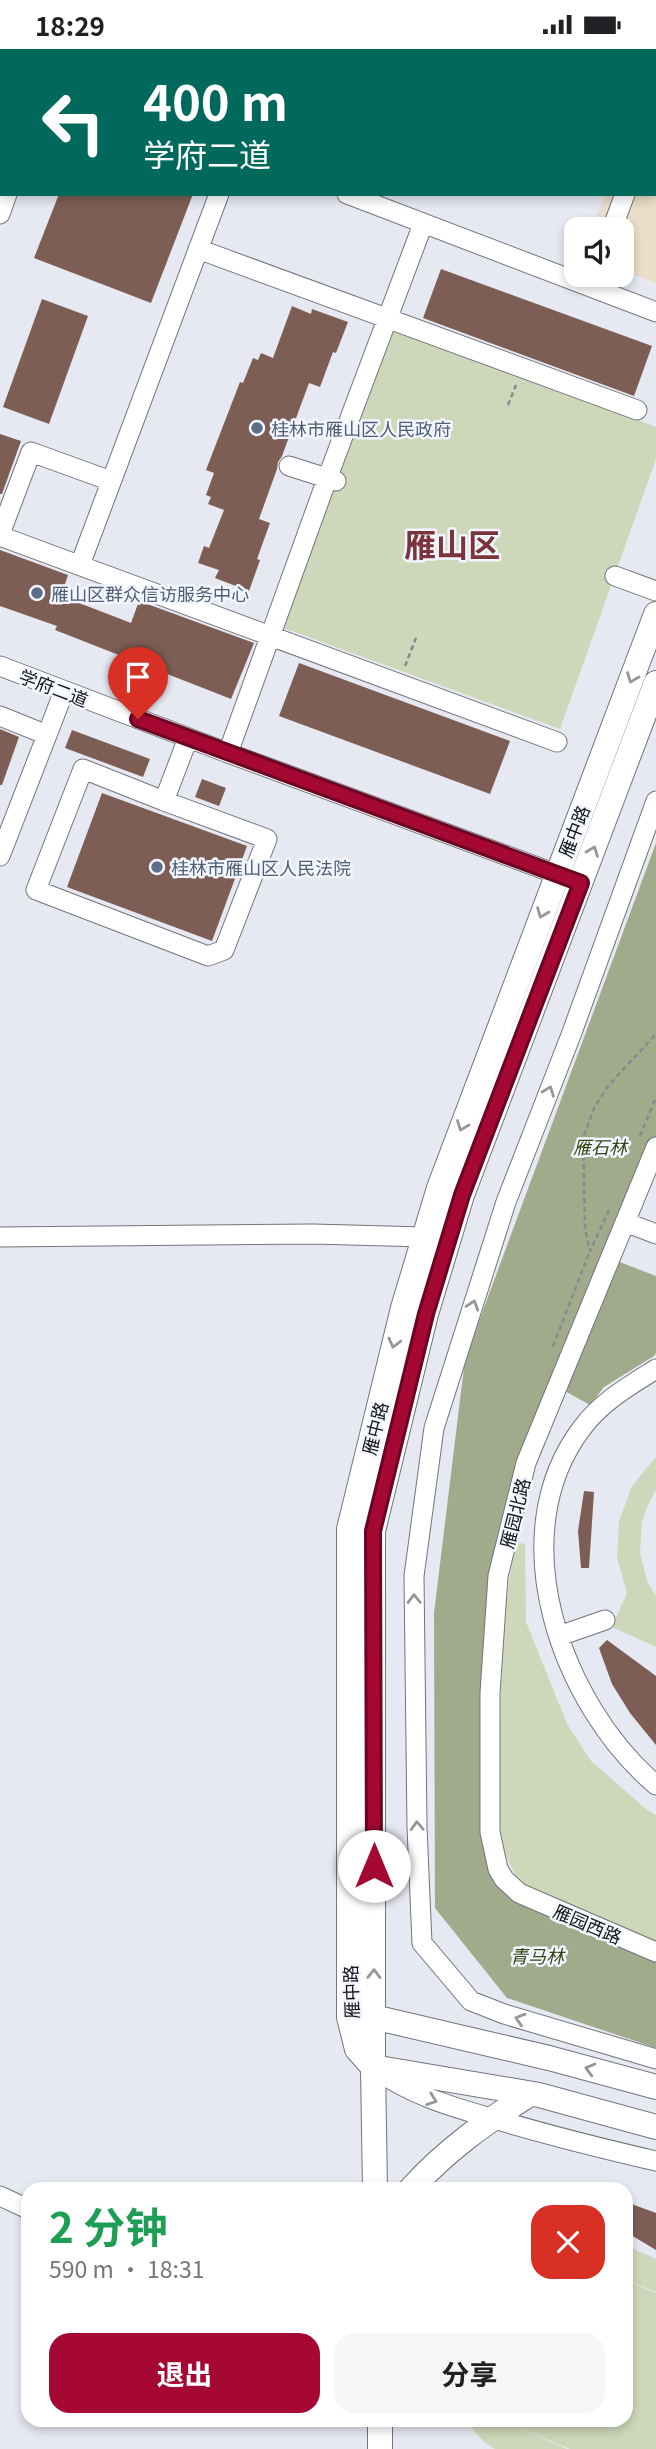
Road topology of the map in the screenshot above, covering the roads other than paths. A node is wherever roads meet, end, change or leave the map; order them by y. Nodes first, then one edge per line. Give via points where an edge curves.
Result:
1 (6, 196) edge
2 (218, 196) edge
3 (352, 196) edge
4 (624, 196) edge
5 (0, 213) edge
6 (616, 217) edge
7 (423, 224) junction
8 (198, 249) junction
9 (564, 272) edge
10 (604, 287) edge
11 (656, 312) edge
12 (388, 318) junction
13 (637, 410) dead end
14 (289, 465) dead end
15 (331, 480) junction
16 (111, 481) junction
17 (0, 535) edge
18 (80, 565) junction
19 (615, 576) dead end
20 (656, 591) edge
21 (656, 614) edge
22 (271, 634) junction
23 (0, 666) edge
24 (656, 683) edge
25 (64, 691) junction
26 (0, 716) edge
27 (47, 735) junction
28 (188, 738) junction
29 (557, 742) dead end
30 (228, 753) junction
31 (164, 801) junction
32 (656, 801) edge
33 (0, 856) edge
34 (557, 874) junction
35 (581, 883) junction
36 (646, 1146) edge
37 (625, 1221) junction
38 (656, 1234) edge
39 (0, 1237) edge
40 (436, 1240) junction
41 (656, 1369) edge
42 (526, 1463) junction
43 (556, 1475) junction
44 (605, 1620) dead end
45 (559, 1636) junction
46 (656, 1785) edge
47 (519, 1893) joint
48 (656, 1952) edge
49 (373, 2017) junction
50 (656, 2059) edge
51 (373, 2067) junction
52 (656, 2087) edge
53 (530, 2094) junction
54 (491, 2118) junction
55 (656, 2127) edge
56 (656, 2161) edge
57 (375, 2182) edge
58 (418, 2182) edge
59 (0, 2196) edge
60 (21, 2206) edge
61 (380, 2427) edge
62 (380, 2449) edge

1 - 5 street
2 - 8 street
3 - 7 street
4 - 6 street
7 - 9 street
7 - 12 street
8 - 12 street
8 - 16 street
10 - 11 street
12 - 13 street
12 - 15 street
14 - 15 street
15 - 22 street
16 - 17 street via 32,452
16 - 18 street
17 - 18 street
18 - 22 street
19 - 20 street
21 -> 34 main road, 雁中路
22 - 29 street
22 - 30 street
23 - 25 street, 学府二道
35 -> 24 main road, 雁中路
25 - 27 street
25 - 28 street, 学府二道
26 - 27 street
27 - 33 street
28 - 30 street, 学府二道
28 - 31 street
30 - 34 street, 学府二道
31 - 31 street via 267,839 224,950 208,956 36,890 83,769
50 -> 32 street via 471,2001 422,1943 414,1576 434,1428 506,1202
34 - 35 street, 学府二道
34 -> 40 main road, 雁中路 via 439,1188
35 - 40 main road, 雁中路 via 462,1195
36 - 37 street, 雁园北路
37 - 38 street
37 - 42 street, 雁园北路
39 - 40 street via 313,1234
49 -> 40 main road, 雁中路 via 373,1531 426,1314
40 -> 51 main road, 雁中路 via 403,1308 349,1528 349,2017 357,2049
41 - 43 street via 597,1410
42 - 43 street
42 - 47 street, 雁园北路 via 498,1576 490,1693 492,1849 504,1879
43 - 45 street via 544,1523 543,1553
44 - 45 street
45 - 46 street via 601,1724
47 - 48 street, 雁园西路
49 - 51 main road, 雁中路
52 -> 49 main road
51 - 53 main road
51 -> 54 street via 408,2091
51 - 57 main road
53 - 54 main road
53 - 55 main road
54 - 56 street
54 - 58 main road
59 - 60 street
61 - 62 main road

